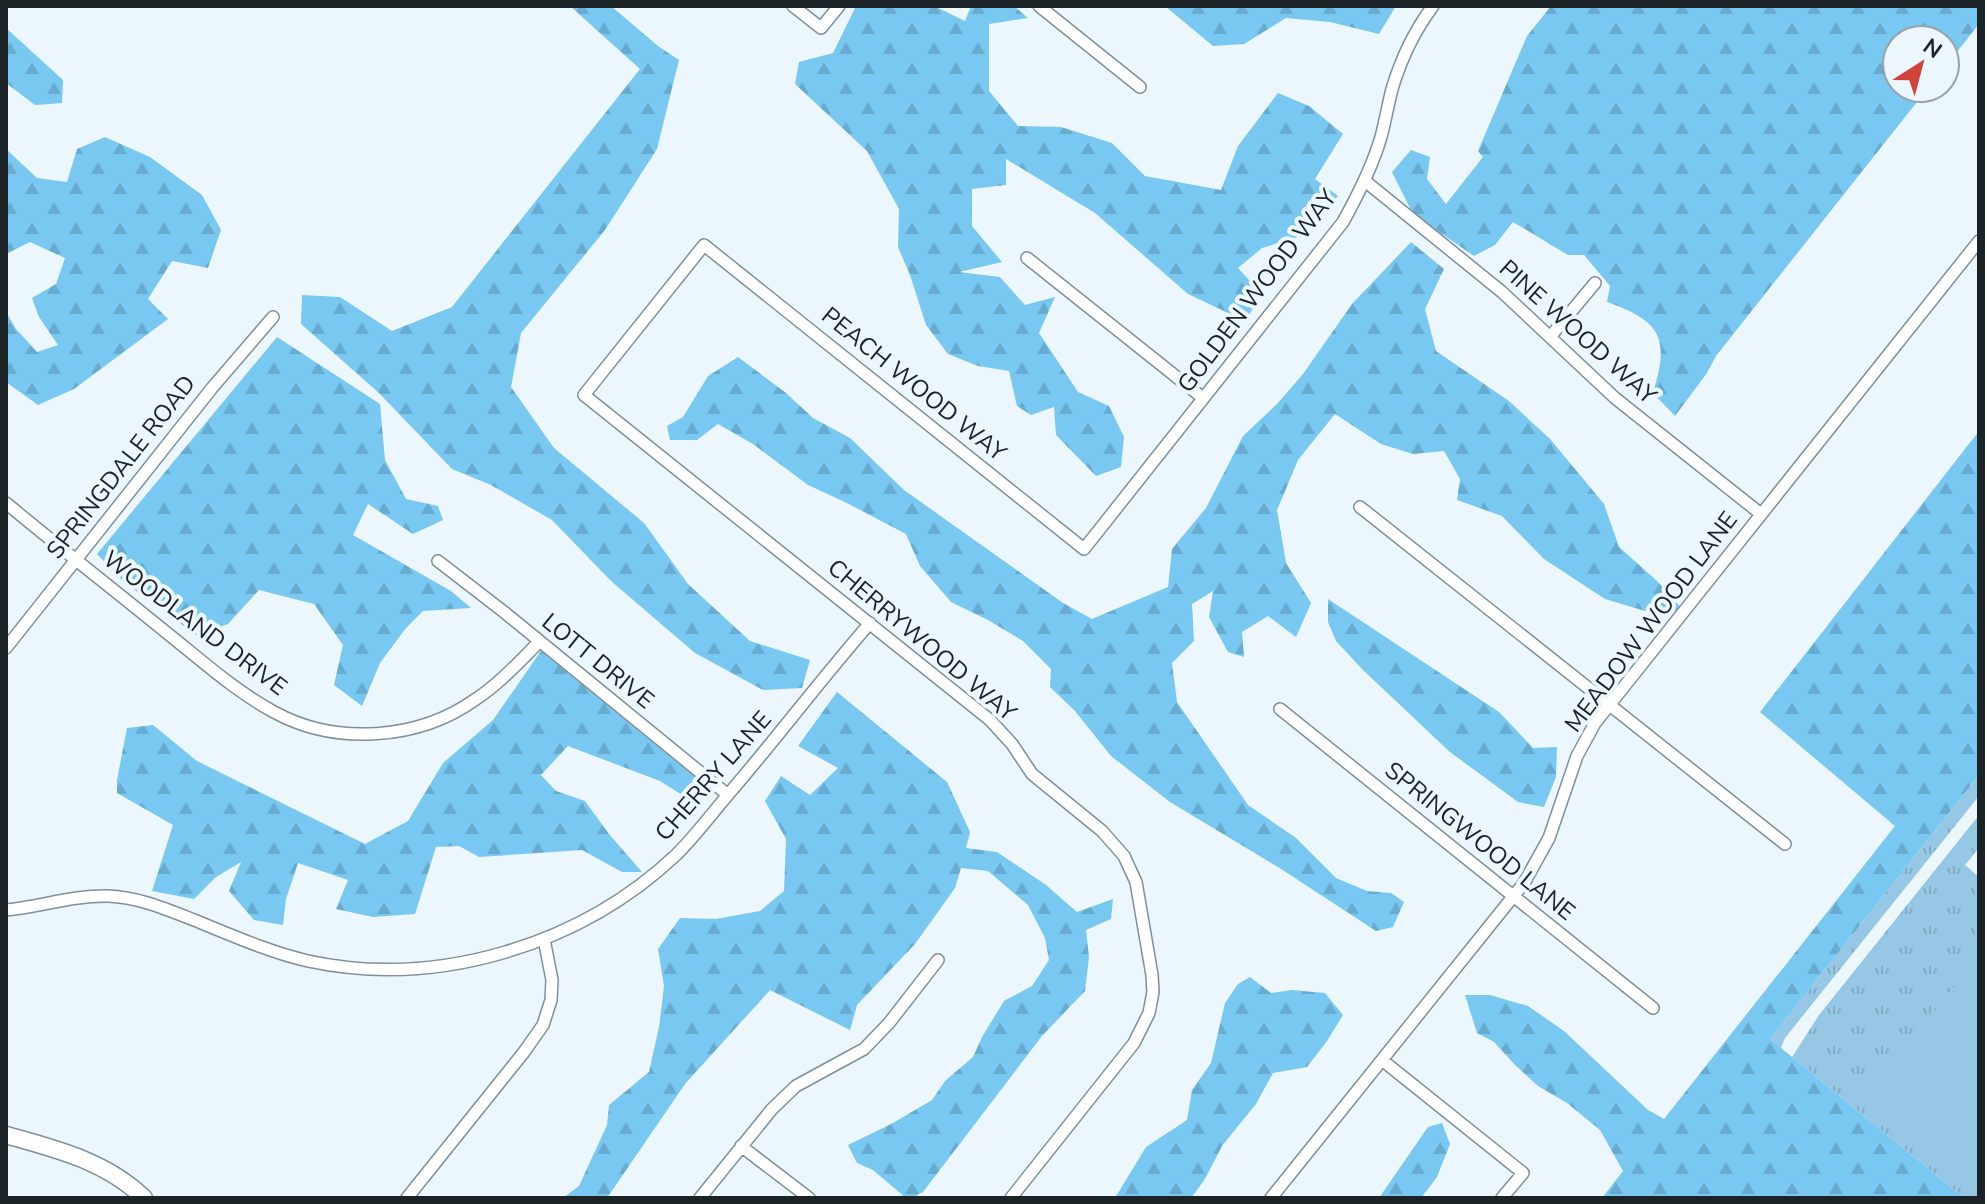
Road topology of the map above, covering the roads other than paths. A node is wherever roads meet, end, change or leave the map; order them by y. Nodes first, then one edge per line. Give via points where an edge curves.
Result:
1 (793, 6) edge
2 (839, 6) edge
3 (1039, 6) edge
4 (1433, 6) edge
5 (1140, 87) dead end
6 (1365, 181) junction
7 (1979, 241) edge
8 (1027, 258) dead end
9 (1595, 283) dead end
10 (273, 317) dead end
11 (1550, 337) junction
12 (1203, 398) junction
13 (596, 405) joint
14 (6, 503) edge
15 (1360, 507) dead end
16 (1761, 514) junction
17 (1058, 528) joint
18 (75, 560) junction
19 (438, 561) dead end
20 (870, 623) junction
21 (539, 642) junction
22 (6, 648) edge
23 (1610, 704) junction
24 (1280, 709) dead end
25 (728, 795) junction
26 (1785, 844) dead end
27 (1514, 896) junction
28 (6, 910) edge
29 (544, 939) junction
30 (938, 960) dead end
31 (1653, 1008) dead end
32 (1382, 1060) junction
33 (6, 1135) edge
34 (741, 1146) junction
35 (144, 1198) edge
36 (407, 1198) edge
37 (700, 1198) edge
38 (809, 1198) edge
39 (1011, 1198) edge
40 (1271, 1198) edge
41 (1502, 1198) edge

1 - 2 street via 821,28
3 - 5 street
4 - 6 street, GOLDEN WOOD WAY via 1402,61
6 - 11 street, PINE WOOD WAY
6 - 12 street, GOLDEN WOOD WAY via 1333,236
7 - 16 street, MEADOW WOOD LANE
8 - 12 street
9 - 11 street
10 - 18 street, SPRINGDALE ROAD
11 - 16 street, PINE WOOD WAY via 1615,398
12 - 17 street, GOLDEN WOOD WAY via 1084,549
13 - 17 street, PEACH WOOD WAY via 584,395 704,245
13 - 20 street, CHERRYWOOD WAY
14 - 18 street, WOODLAND DRIVE
15 - 23 street
16 - 23 street, MEADOW WOOD LANE
18 - 21 street, WOODLAND DRIVE via 254,700 291,720 334,731 384,733 447,717 478,699
18 - 22 street, SPRINGDALE ROAD
19 - 21 street, LOTT DRIVE
20 - 25 street, CHERRY LANE
20 - 39 street, CHERRYWOOD WAY via 996,725 1032,774 1114,843 1136,882 1152,975 1149,1013 1125,1057
21 - 25 street, LOTT DRIVE
23 - 26 street
23 - 27 street, MEADOW WOOD LANE via 1577,756 1549,838
24 - 27 street, SPRINGWOOD LANE
25 - 29 street, CHERRY LANE via 649,878 607,908
27 - 31 street, SPRINGWOOD LANE
27 - 32 street, MEADOW WOOD LANE
28 - 29 street, CHERRY LANE via 87,896 127,898 281,954 382,970 460,963
29 - 36 street via 552,980 543,1025
30 - 34 street via 864,1049 796,1086
32 - 40 street, MEADOW WOOD LANE
32 - 41 street via 1523,1173
33 - 35 street via 94,1163
34 - 37 street
34 - 38 street

